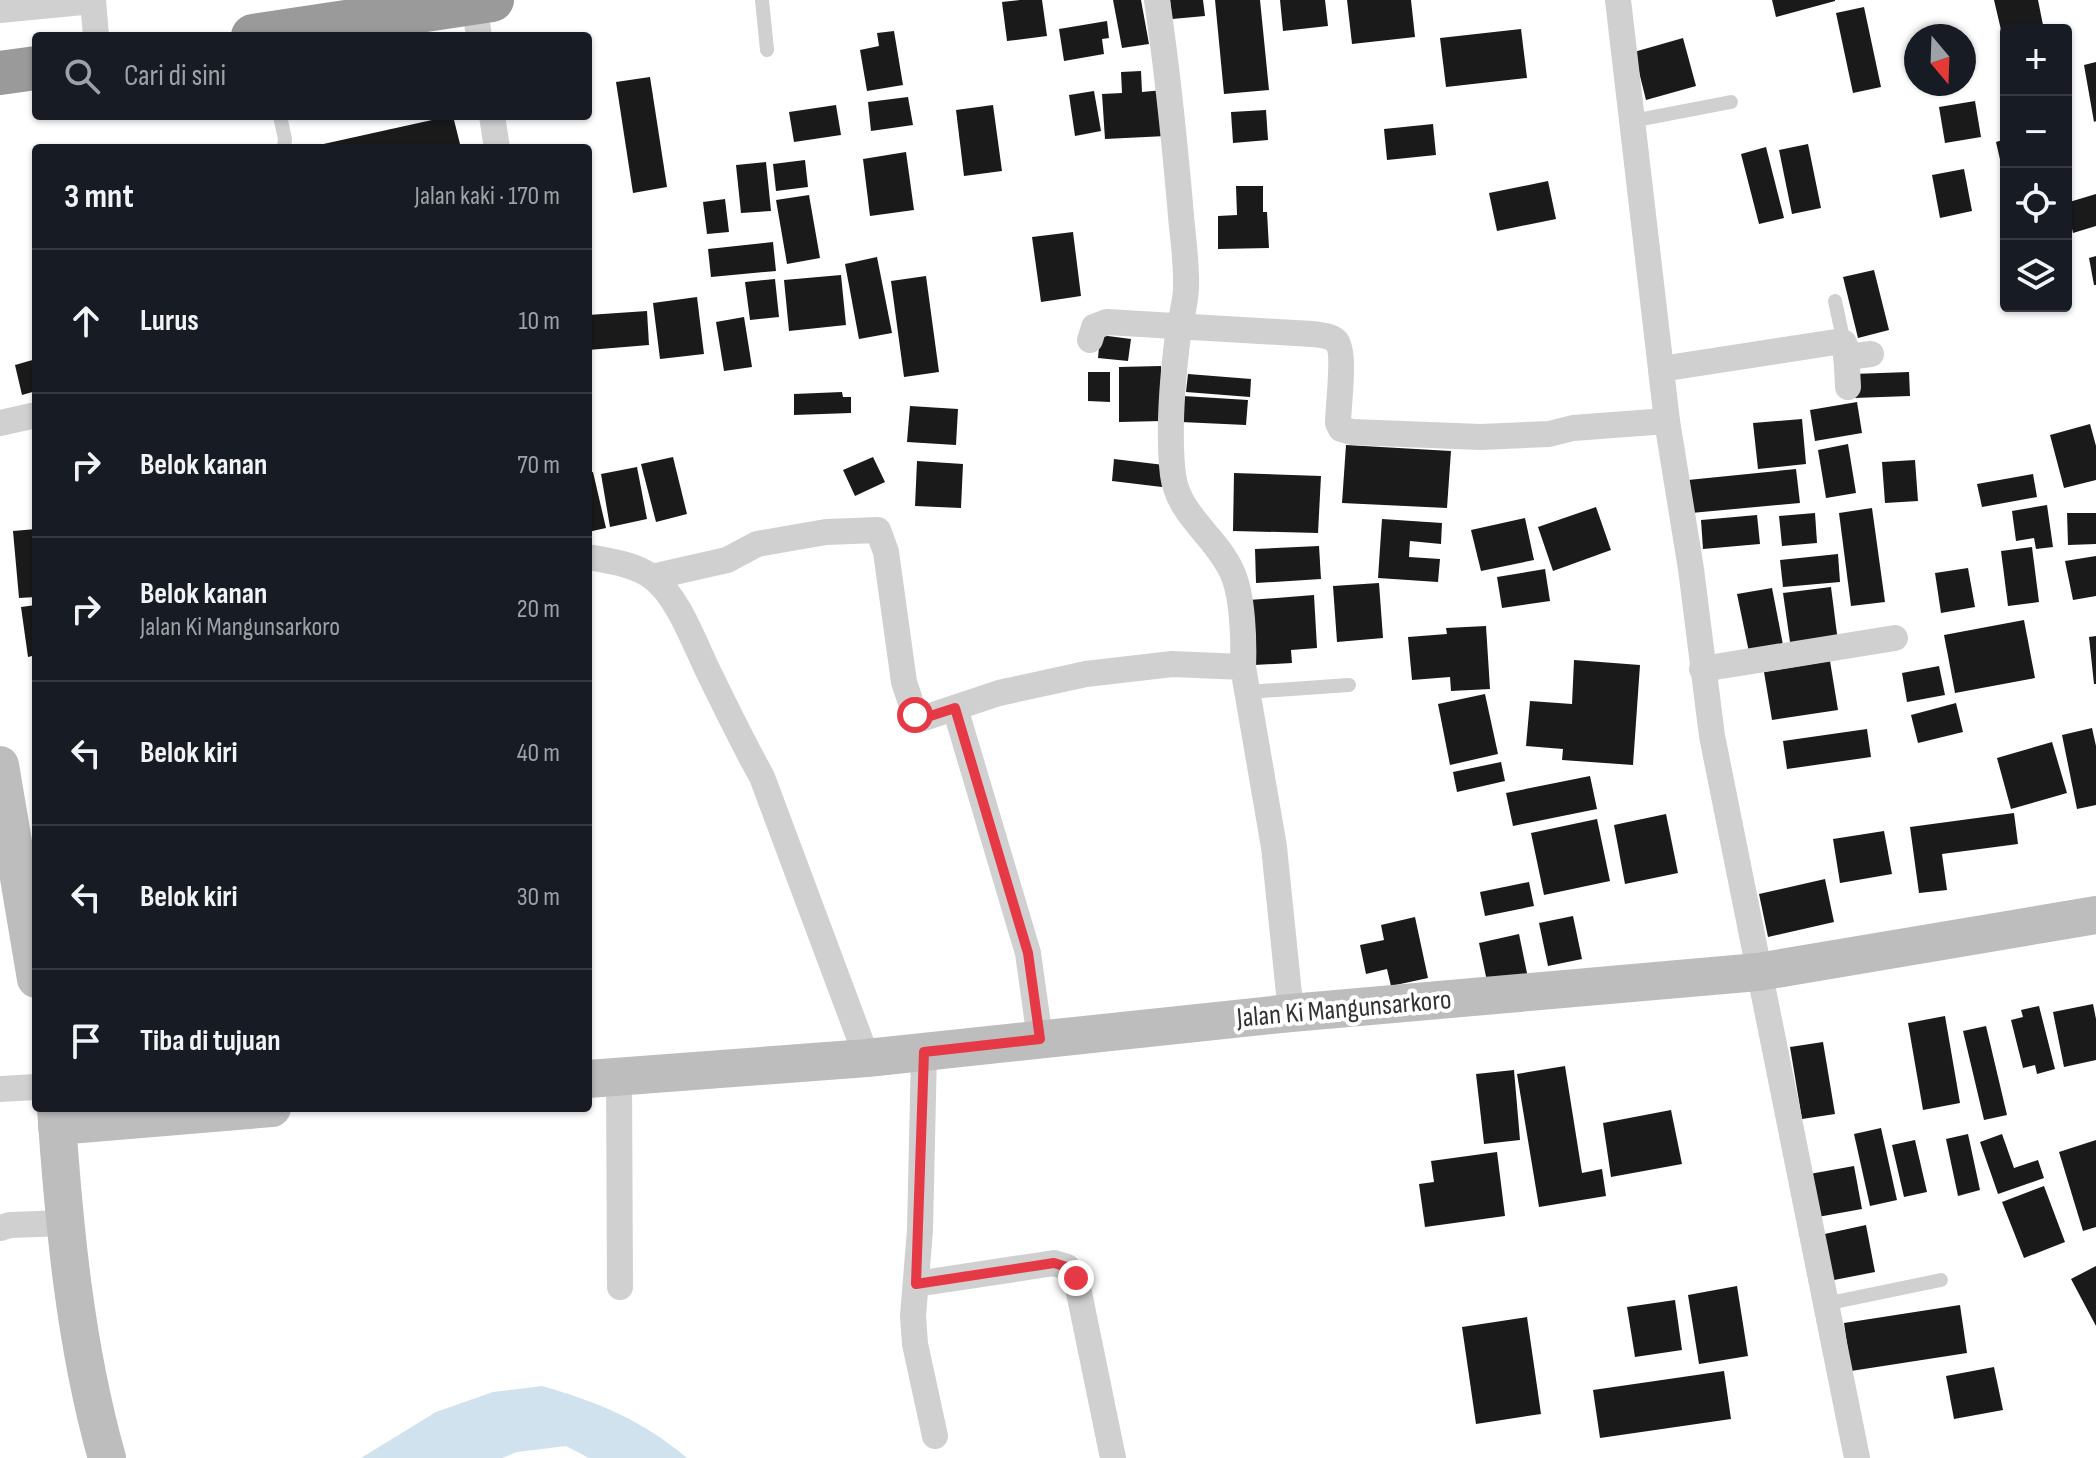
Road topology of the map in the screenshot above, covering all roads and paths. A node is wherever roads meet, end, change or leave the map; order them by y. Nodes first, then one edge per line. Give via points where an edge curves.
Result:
1 (93, 0) edge
2 (762, 0) edge
3 (1157, 0) edge
4 (1618, 0) edge
5 (0, 10) edge
6 (329, 12) edge
7 (481, 13) edge
8 (96, 32) edge
9 (272, 32) edge
10 (767, 50) dead end
11 (32, 69) edge
12 (0, 73) edge
13 (1731, 102) dead end
14 (281, 120) edge
15 (493, 120) edge
16 (1632, 121) junction
17 (284, 144) edge
18 (496, 144) edge
19 (1835, 301) dead end
20 (1179, 326) junction
21 (1090, 340) dead end
22 (1854, 351) junction
23 (1661, 369) junction
24 (1848, 387) dead end
25 (32, 416) edge
26 (1667, 421) junction
27 (0, 423) edge
28 (592, 558) edge
29 (652, 577) junction
30 (1895, 638) dead end
31 (1702, 669) junction
32 (1245, 680) junction
33 (1349, 685) dead end
34 (955, 708) junction
35 (0, 765) edge
36 (2096, 915) edge
37 (32, 955) edge
38 (1758, 972) junction
39 (1291, 1013) junction
40 (1040, 1039) junction
41 (924, 1052) junction
42 (867, 1058) junction
43 (604, 1078) edge
44 (32, 1087) edge
45 (0, 1089) edge
46 (176, 1112) edge
47 (56, 1117) edge
48 (65, 1223) junction
49 (0, 1228) edge
50 (1941, 1280) dead end
51 (916, 1284) junction
52 (620, 1287) dead end
53 (1825, 1304) junction
54 (935, 1436) dead end
55 (107, 1458) edge
56 (1113, 1458) edge
57 (1857, 1458) edge

1 - 5 street
1 - 8 street
2 - 10 lane
3 - 20 street via 1185,242 1186,291
4 - 16 street
6 - 7 highway
6 - 9 highway
11 - 12 highway
13 - 16 lane
14 - 17 lane
15 - 18 street
16 - 23 street
19 - 22 lane
20 - 21 street via 1107,322 1094,327
20 - 26 street via 1333,338 1341,357 1338,423 1352,432 1494,436
20 - 32 street via 1172,429 1175,491 1233,573
22 - 23 street via 1830,343
22 - 24 street
23 - 26 street
25 - 27 street
26 - 31 street
28 - 29 street
29 - 34 street via 727,560 757,544 878,530 886,552 904,682 915,715 924,718
29 - 42 street via 688,629 762,777
30 - 31 street
31 - 38 street
32 - 33 lane
32 - 34 street via 1172,664 1086,674
32 - 39 street via 1274,847
34 - 40 street via 1028,953
35 - 37 main road
36 - 38 main road, Jalan Ki Mangunsarkoro
38 - 39 main road, Jalan Ki Mangunsarkoro
38 - 53 street
39 - 40 main road, Jalan Ki Mangunsarkoro
40 - 41 main road, Jalan Ki Mangunsarkoro
41 - 42 main road, Jalan Ki Mangunsarkoro
41 - 51 street
42 - 43 main road, Jalan Ki Mangunsarkoro
43 - 52 street
44 - 45 street
46 - 47 main road
47 - 48 main road
48 - 49 street
48 - 55 main road via 88,1382
50 - 53 lane
51 - 54 street via 915,1344
51 - 56 street via 1054,1263 1070,1270 1076,1278
53 - 57 street

